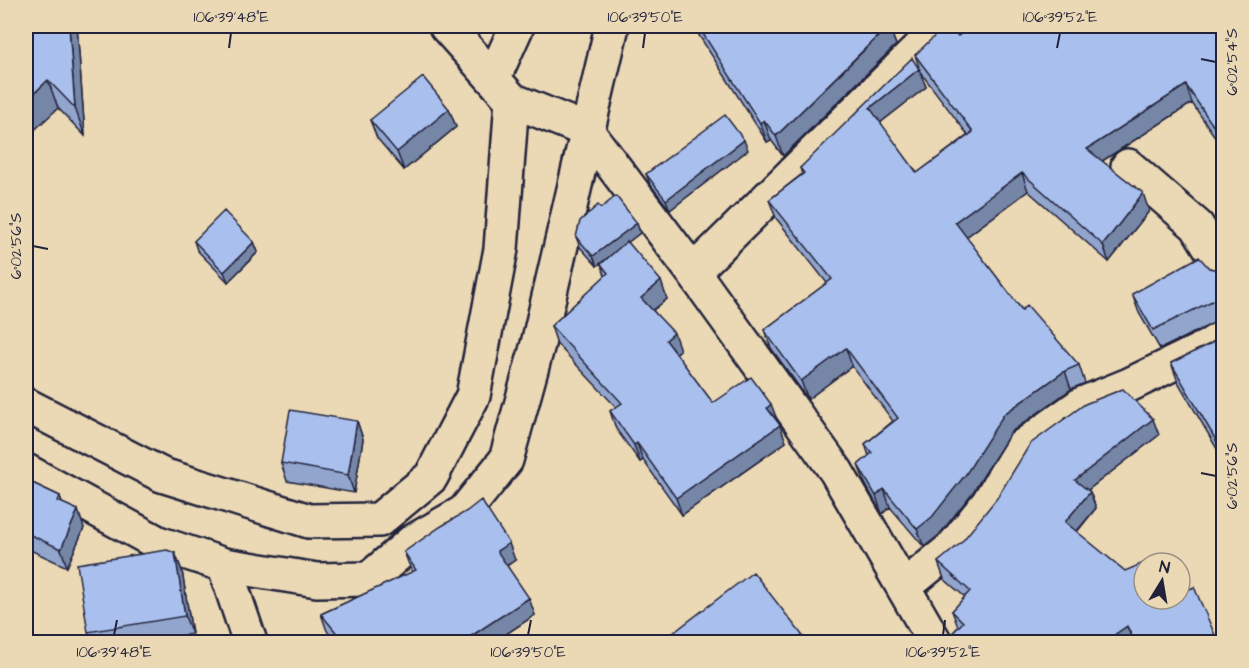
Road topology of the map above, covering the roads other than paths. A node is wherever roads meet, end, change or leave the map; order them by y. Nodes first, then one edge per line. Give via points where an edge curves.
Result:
1 (446, 26) edge
2 (517, 26) edge
3 (612, 26) edge
4 (942, 26) edge
5 (512, 95) junction
6 (576, 126) junction
7 (1128, 166) dead end
8 (1224, 270) edge
9 (693, 272) junction
10 (1224, 336) edge
11 (26, 405) edge
12 (26, 471) edge
13 (224, 565) junction
14 (904, 587) junction
15 (250, 642) edge
16 (935, 642) edge

1 - 5 street
2 - 5 street
3 - 6 street
4 - 9 street
5 - 6 street
5 - 11 street via 501,249 473,396 431,477 379,520 309,521 162,474
6 - 9 street
6 - 13 street via 538,344 506,460 464,512 412,542 369,579 317,580
7 - 8 street via 1197,226
9 - 14 street via 836,471
10 - 14 street via 1130,385 1083,404 1022,447 988,503 952,548
12 - 13 street via 158,543
13 - 15 street
14 - 16 street

